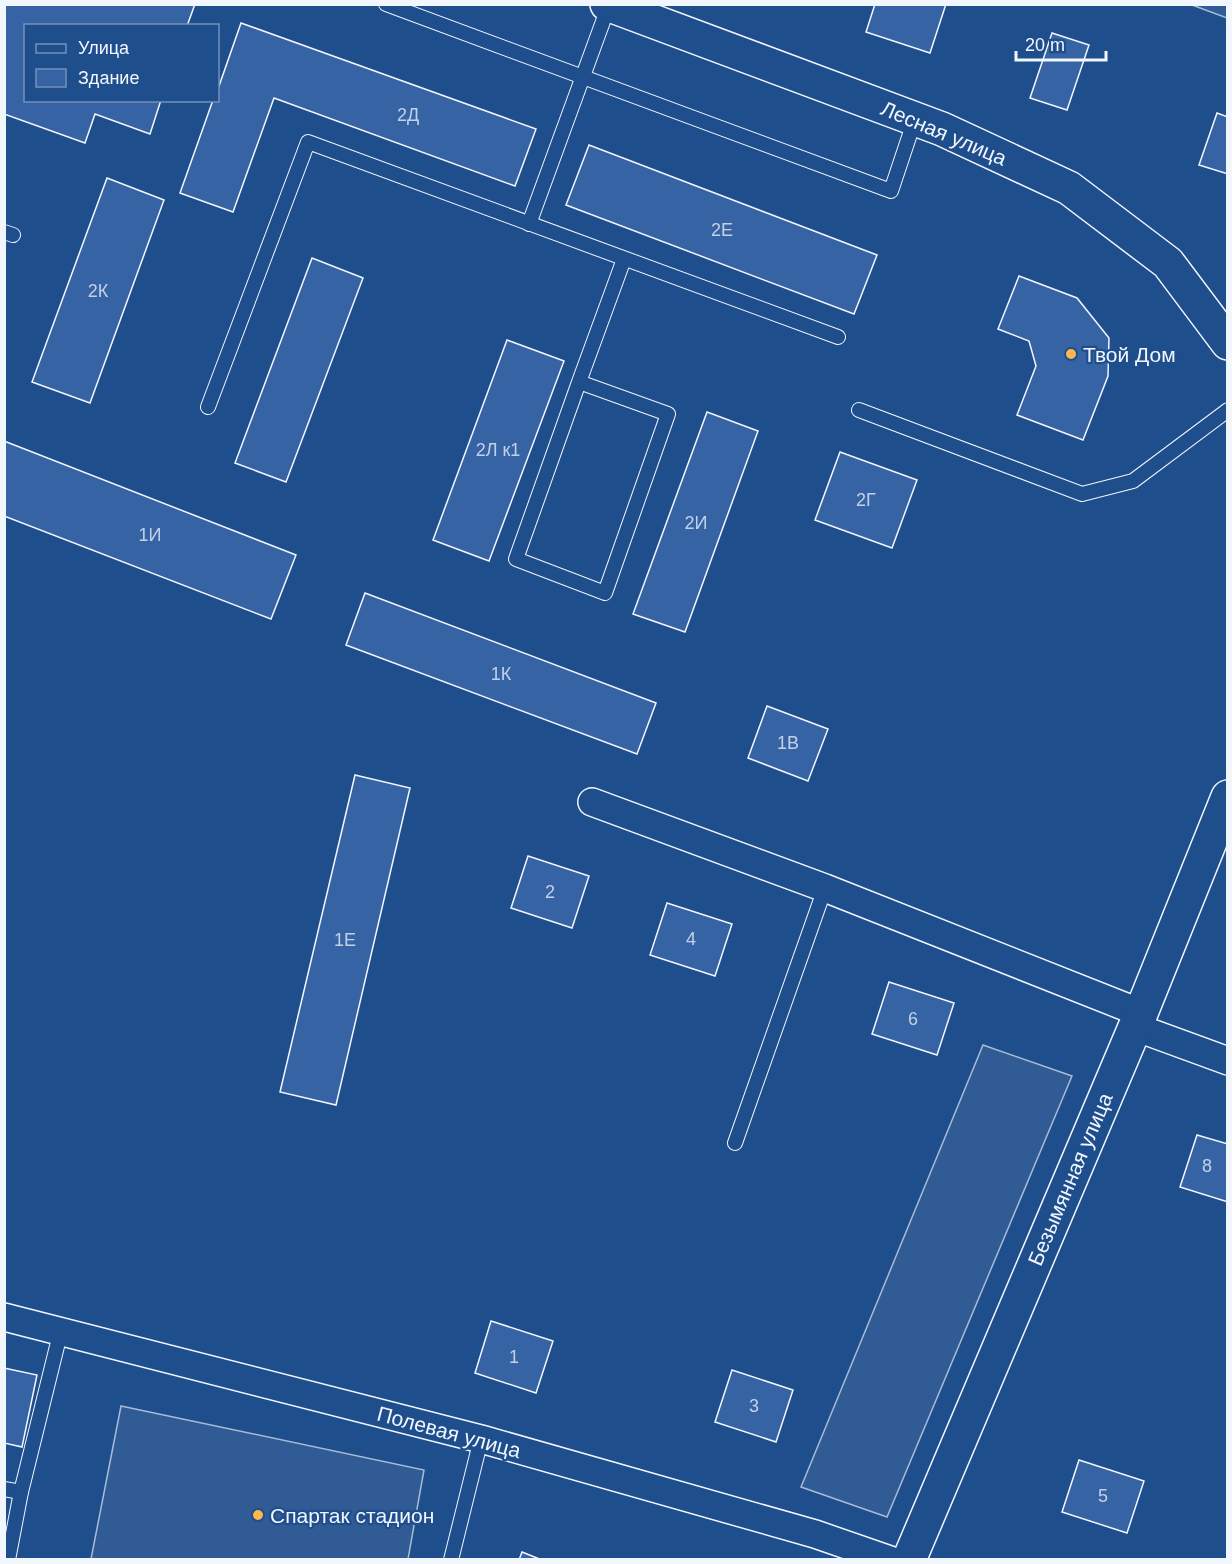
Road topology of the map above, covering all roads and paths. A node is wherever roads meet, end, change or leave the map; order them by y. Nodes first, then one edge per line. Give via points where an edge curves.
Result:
1 (386, 4) edge
2 (608, 5) edge
3 (583, 77) junction
4 (915, 119) junction
5 (529, 224) junction
6 (624, 259) junction
7 (838, 338) dead end
8 (1227, 343) edge
9 (579, 382) junction
10 (208, 407) dead end
11 (859, 410) dead end
12 (1227, 410) edge
13 (1227, 797) edge
14 (592, 802) dead end
15 (825, 888) junction
16 (1138, 1020) junction
17 (1227, 1061) edge
18 (735, 1143) dead end
19 (4, 1317) edge
20 (61, 1330) junction
21 (482, 1439) junction
22 (4, 1489) edge
23 (21, 1492) junction
24 (8, 1560) edge
25 (451, 1560) edge
26 (890, 1560) edge
27 (909, 1560) edge

1 - 3 lane
2 - 3 lane
2 - 4 street, Лесная улица
3 - 4 lane via 891,191
3 - 5 lane
4 - 8 street, Лесная улица via 1069,188 1168,262
5 - 6 lane
5 - 10 lane via 308,142
6 - 7 lane
6 - 9 lane
9 - 9 lane via 668,414 604,593 516,559
11 - 12 lane via 1082,494 1133,481
13 - 16 street, Безымянная улица
14 - 15 street
15 - 16 street
15 - 18 lane
16 - 17 street
16 - 27 street, Безымянная улица
19 - 20 street, Полевая улица
20 - 21 street, Полевая улица
20 - 23 lane
21 - 25 lane
21 - 26 street, Полевая улица via 815,1534
22 - 23 lane
23 - 24 lane

